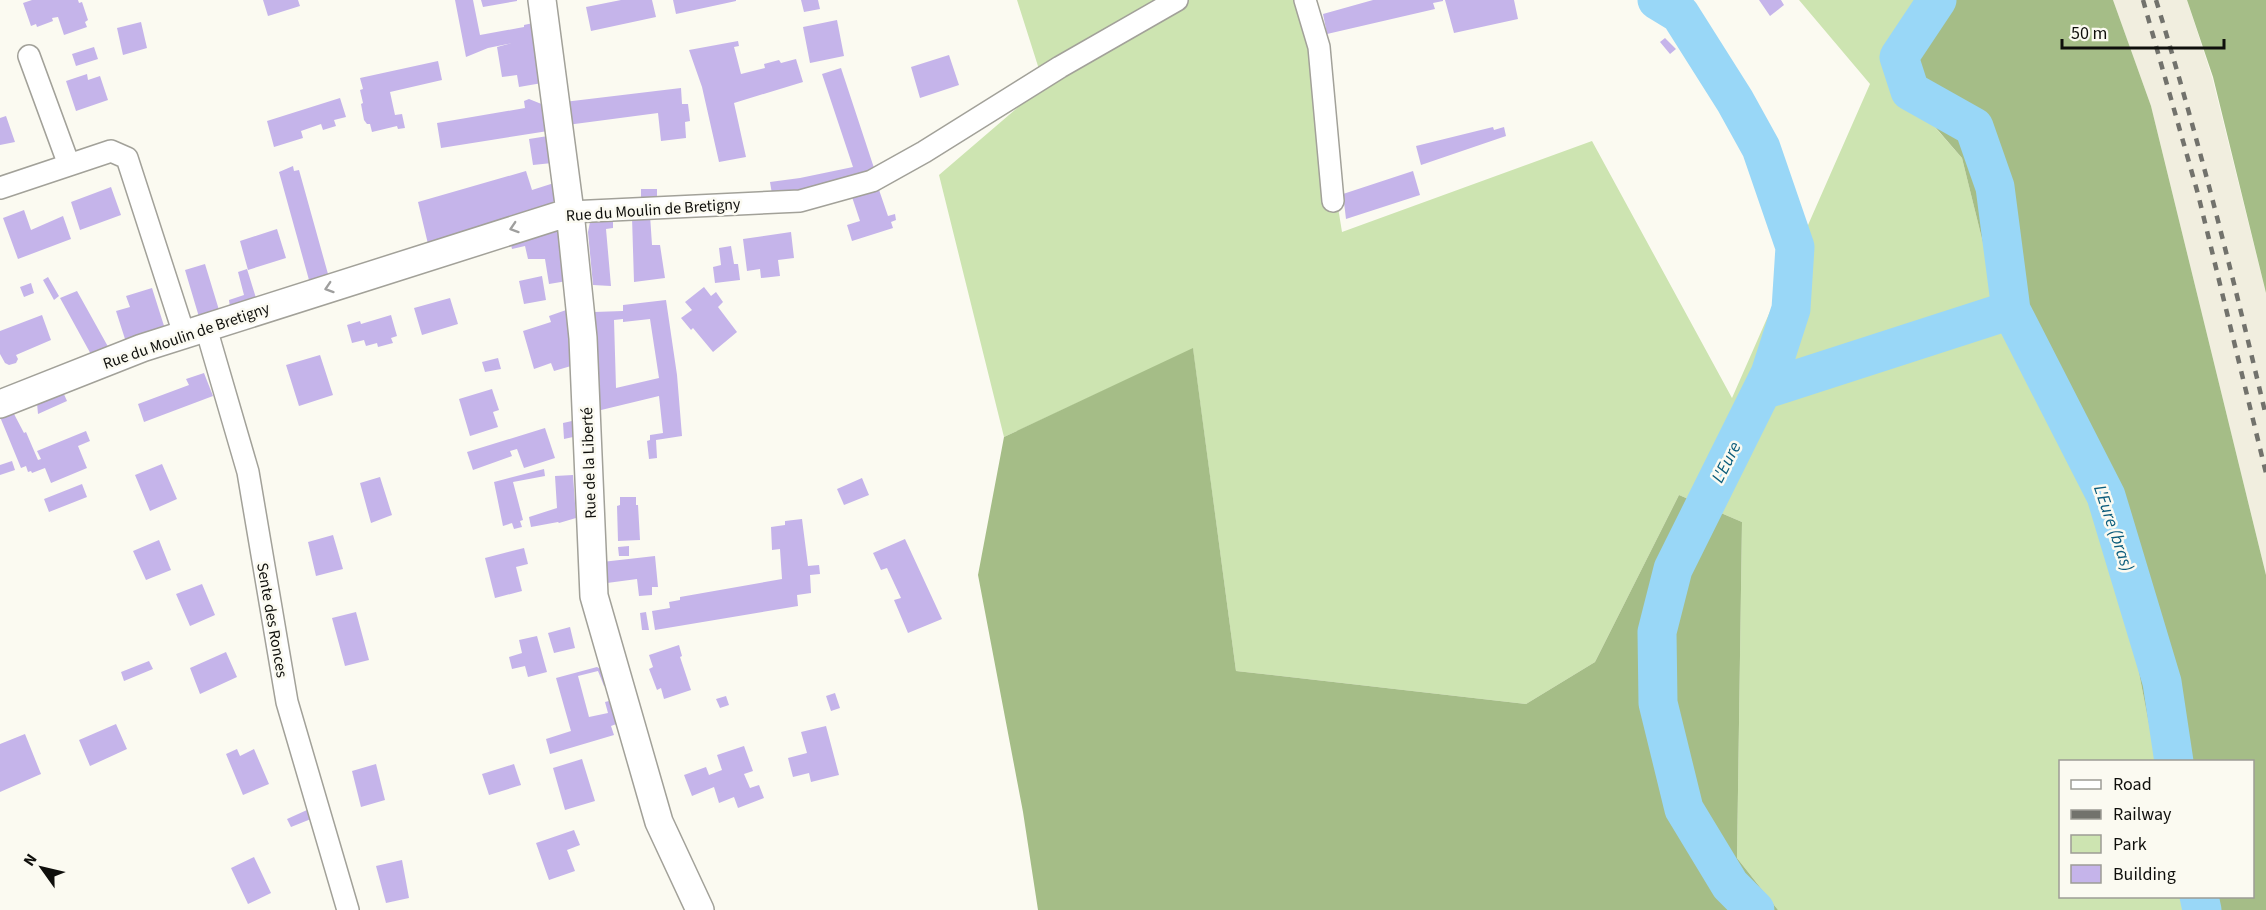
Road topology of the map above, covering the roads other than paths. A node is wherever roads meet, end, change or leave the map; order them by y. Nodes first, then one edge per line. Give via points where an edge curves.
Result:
1 (542, 0) edge
2 (1177, 0) edge
3 (1305, 0) edge
4 (28, 56) dead end
5 (69, 165) junction
6 (0, 188) edge
7 (1333, 201) dead end
8 (570, 212) junction
9 (195, 331) junction
10 (0, 404) edge
11 (348, 910) edge
12 (700, 910) edge

1 - 8 street, Rue de la Liberté
2 - 8 street, Rue du Moulin de Bretigny via 872,182 800,201
3 - 7 street via 1319,47
4 - 5 street
5 - 6 street, Sente des Ronces
5 - 9 street, Sente des Ronces via 111,151 127,158
8 -> 9 street, Rue du Moulin de Bretigny
8 - 12 street, Rue de la Liberté via 583,338 594,596 659,822
9 - 10 street, Rue du Moulin de Bretigny
9 - 11 street, Sente des Ronces via 248,472 287,702

